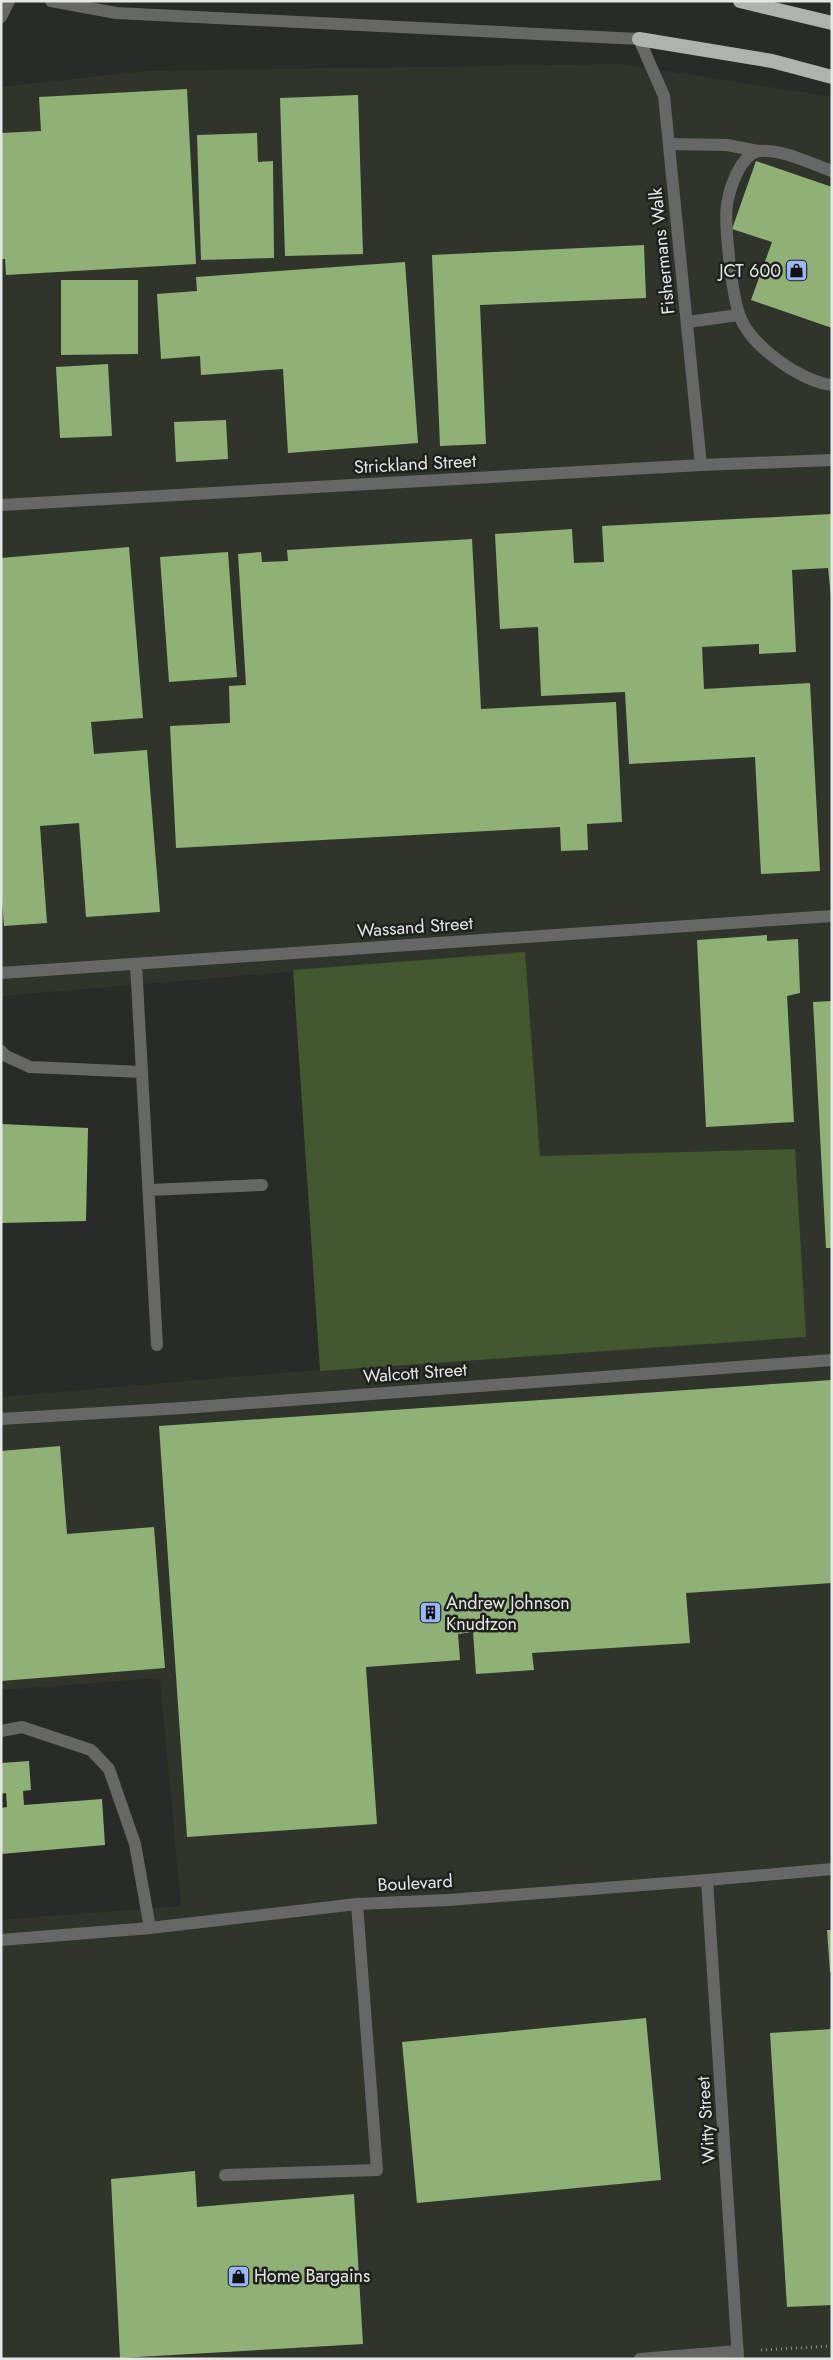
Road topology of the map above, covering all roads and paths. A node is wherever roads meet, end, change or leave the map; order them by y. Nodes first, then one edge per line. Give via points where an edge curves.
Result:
1 (8, 1) edge
2 (51, 1) edge
3 (744, 2) edge
4 (1, 17) edge
5 (832, 23) edge
6 (639, 39) junction
7 (832, 77) edge
8 (669, 144) junction
9 (758, 152) junction
10 (832, 170) edge
11 (739, 315) junction
12 (687, 322) junction
13 (832, 386) edge
14 (832, 460) edge
15 (700, 465) junction
16 (1, 505) edge
17 (832, 916) edge
18 (136, 964) junction
19 (1, 973) edge
20 (1, 1051) edge
21 (142, 1072) junction
22 (262, 1185) dead end
23 (149, 1190) junction
24 (157, 1345) dead end
25 (832, 1360) edge
26 (1, 1419) edge
27 (1, 1731) edge
28 (832, 1869) edge
29 (707, 1880) junction
30 (357, 1904) junction
31 (150, 1928) junction
32 (1, 1940) edge
33 (225, 2175) dead end
34 (832, 2346) edge
35 (738, 2355) edge
36 (640, 2359) edge

1 - 4 street
2 - 6 street via 116,13
3 - 5 highway
6 - 7 highway via 772,61
6 - 8 street, Fishermans Walk via 664,96
8 - 9 street via 727,145
8 - 12 street, Fishermans Walk
9 - 10 street via 774,152
9 - 11 street via 747,157 736,176 727,205 727,235
11 - 12 street
11 - 13 street via 752,335 779,362 798,375
12 - 15 street, Fishermans Walk
14 - 15 street, Strickland Street
15 - 16 street, Strickland Street
17 - 18 street, Wassand Street
18 - 19 street, Wassand Street
18 - 21 street
20 - 21 street via 30,1067
21 - 23 street
22 - 23 street
23 - 24 street
25 - 26 street, Walcott Street via 192,1408
27 - 31 street via 22,1727 91,1750 109,1769 135,1844
28 - 29 street, Boulevard
29 - 30 street, Boulevard
29 - 35 street, Witty Street
30 - 31 street, Boulevard
30 - 33 street via 377,2170
31 - 32 street, Boulevard
34 - 35 path
35 - 36 street

